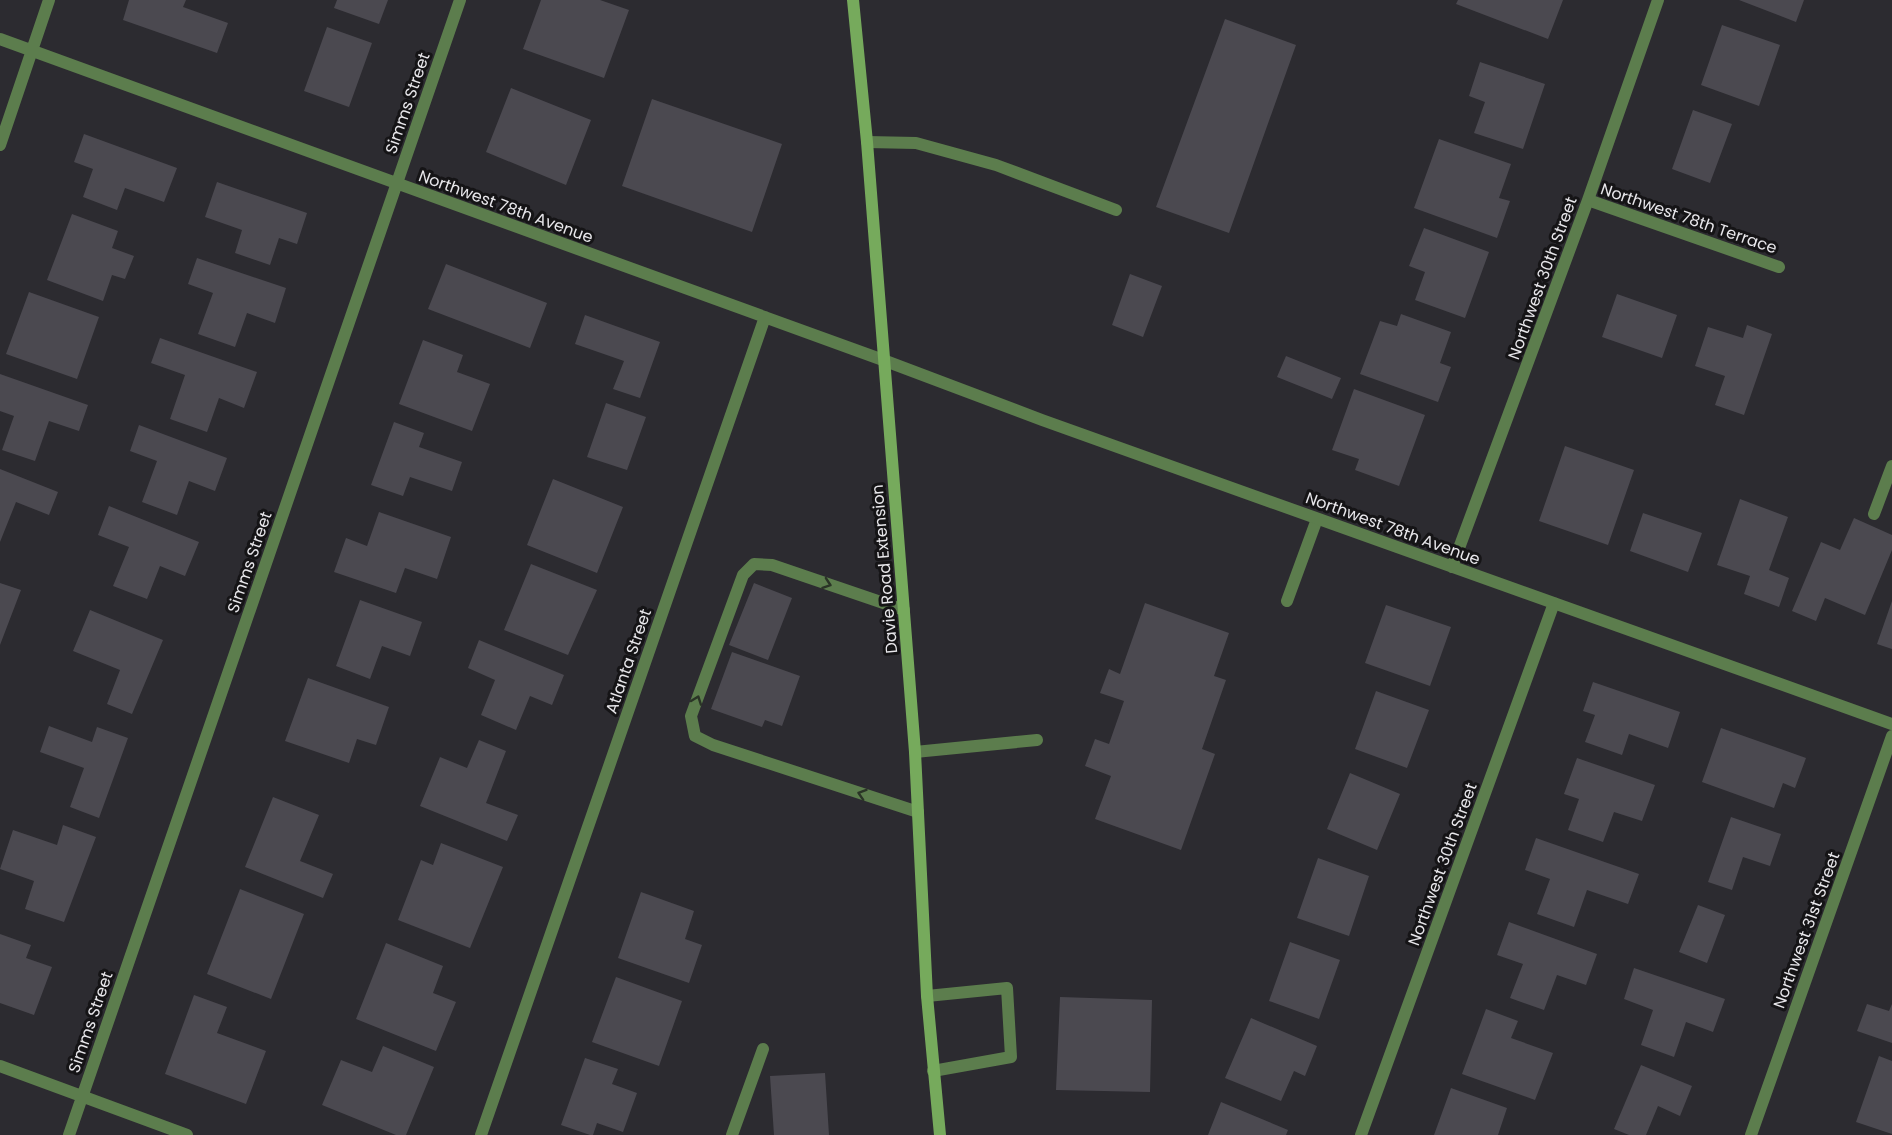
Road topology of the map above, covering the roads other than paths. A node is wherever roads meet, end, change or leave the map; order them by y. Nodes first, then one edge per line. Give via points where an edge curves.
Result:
1 (50, 0) edge
2 (460, 0) edge
3 (853, 0) edge
4 (1658, 0) edge
5 (0, 39) edge
6 (32, 50) junction
7 (867, 142) junction
8 (0, 145) edge
9 (396, 184) junction
10 (1588, 200) junction
11 (1116, 210) dead end
12 (1779, 267) dead end
13 (765, 317) junction
14 (884, 360) junction
15 (1892, 466) edge
16 (1874, 514) dead end
17 (1317, 519) junction
18 (1452, 567) junction
19 (1287, 601) dead end
20 (1554, 603) junction
21 (903, 610) junction
22 (1892, 724) edge
23 (1892, 736) edge
24 (1037, 740) dead end
25 (915, 752) junction
26 (918, 812) junction
27 (927, 996) junction
28 (763, 1049) dead end
29 (0, 1066) edge
30 (933, 1071) junction
31 (82, 1097) junction
32 (69, 1135) edge
33 (187, 1135) edge
34 (481, 1135) edge
35 (732, 1135) edge
36 (940, 1135) edge
37 (1360, 1135) edge
38 (1750, 1135) edge

1 - 6 street
2 - 9 street, Simms Street
3 - 7 main road, Davie Road Extension
4 - 10 street, Northwest 30th Street
5 - 6 street, Northwest 78th Avenue
6 - 8 street
6 - 9 street, Northwest 78th Avenue
7 - 11 street via 916,143 939,149 996,165
7 - 14 main road, Davie Road Extension
9 - 13 street, Northwest 78th Avenue
9 - 31 street, Simms Street
10 - 12 street, Northwest 78th Terrace
10 - 18 street, Northwest 30th Street
13 - 14 street
13 - 34 street, Atlanta Street
14 - 17 street, Northwest 78th Avenue
14 - 21 main road, Davie Road Extension
15 - 16 street
17 - 18 street, Northwest 78th Avenue
17 - 19 street
18 - 20 street, Northwest 78th Avenue
20 - 22 street, Northwest 78th Avenue
20 - 37 street, Northwest 30th Street
21 - 25 main road, Davie Road Extension
26 -> 21 street via 713,745 695,736 691,716 743,575 754,564 772,565
23 - 38 street, Northwest 31st Street
24 - 25 street
25 - 26 main road, Davie Road Extension
26 - 27 main road, Davie Road Extension
27 - 30 main road, Davie Road Extension
27 - 30 street via 1007,987 1011,1057
28 - 35 street
29 - 31 street
30 - 36 main road, Davie Road Extension
31 - 32 street, Simms Street
31 - 33 street

